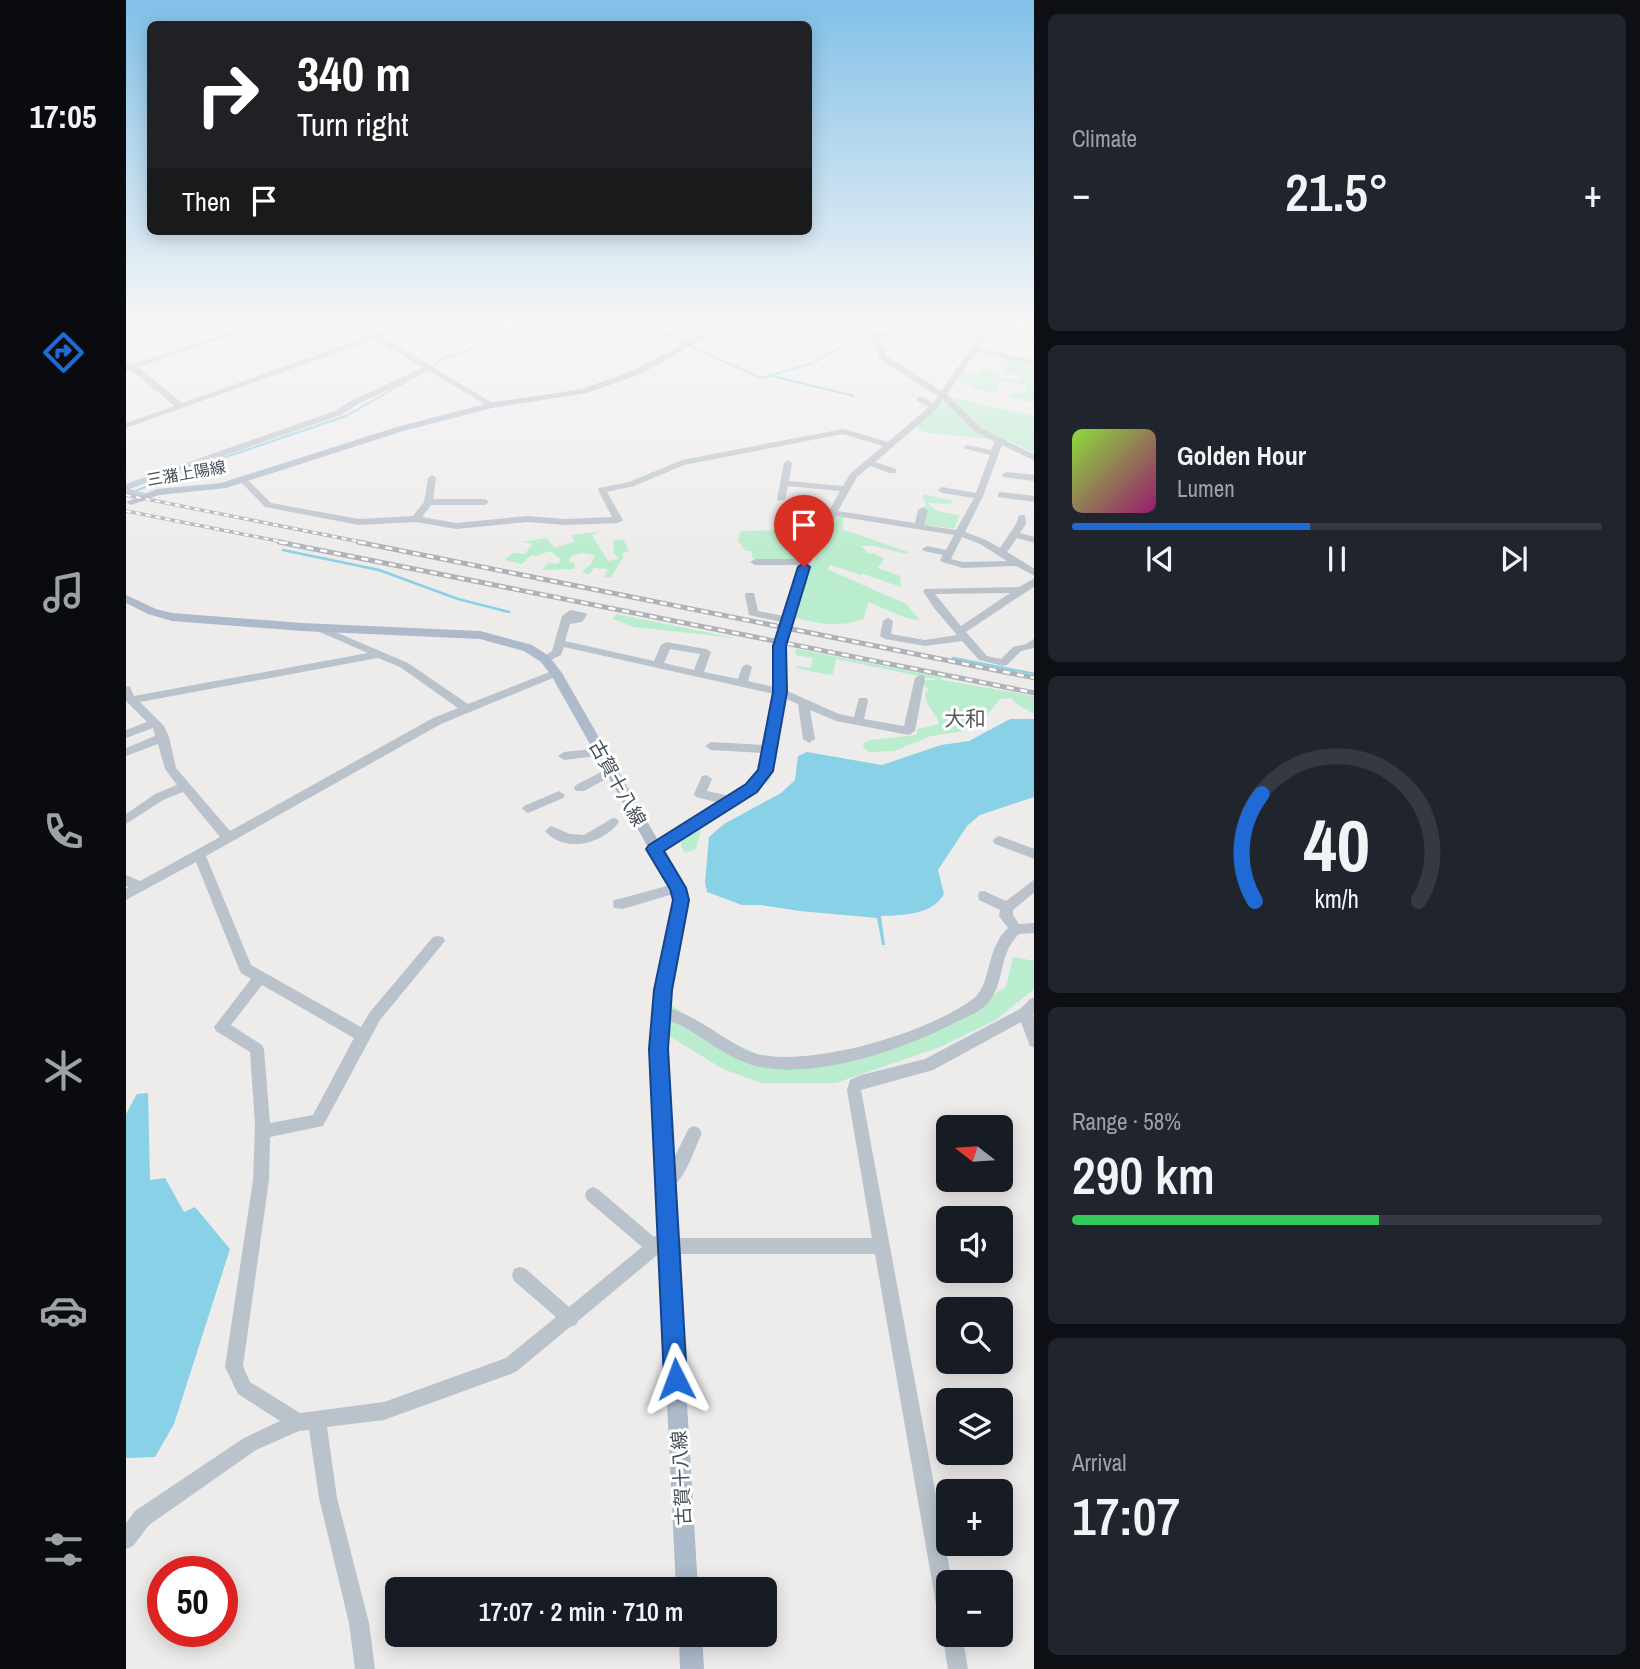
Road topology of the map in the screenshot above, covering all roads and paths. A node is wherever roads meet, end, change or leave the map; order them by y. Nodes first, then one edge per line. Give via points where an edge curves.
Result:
1 (176, 402) edge
2 (192, 402) edge
3 (355, 402) edge
4 (487, 402) edge
5 (513, 402) edge
6 (925, 402) edge
7 (939, 402) edge
8 (950, 402) edge
9 (492, 405) junction
10 (181, 406) junction
11 (934, 407) junction
12 (126, 426) edge
13 (999, 441) junction
14 (887, 445) junction
15 (967, 448) dead end
16 (994, 453) junction
17 (868, 462) junction
18 (1032, 462) edge
19 (788, 463) dead end
20 (892, 471) dead end
21 (1006, 475) dead end
22 (432, 478) dead end
23 (1033, 478) edge
24 (242, 479) junction
25 (784, 483) junction
26 (126, 489) edge
27 (845, 489) junction
28 (942, 490) dead end
29 (1001, 495) dead end
30 (145, 496) junction
31 (979, 496) junction
32 (781, 499) dead end
33 (1034, 499) edge
34 (131, 502) dead end
35 (428, 502) junction
36 (485, 502) dead end
37 (923, 510) dead end
38 (832, 513) junction
39 (1022, 517) dead end
40 (416, 519) junction
41 (919, 527) junction
42 (959, 533) junction
43 (1014, 534) junction
44 (1034, 540) edge
45 (927, 549) dead end
46 (949, 553) junction
47 (1002, 554) junction
48 (755, 562) dead end
49 (806, 562) junction
50 (1018, 564) junction
51 (1034, 573) edge
52 (1034, 581) edge
53 (1021, 590) junction
54 (750, 595) dead end
55 (126, 598) edge
56 (787, 620) junction
57 (566, 621) dead end
58 (888, 621) dead end
59 (319, 628) junction
60 (962, 634) junction
61 (1034, 641) edge
62 (559, 643) junction
63 (381, 654) junction
64 (545, 659) junction
65 (658, 665) junction
66 (747, 667) dead end
67 (556, 673) junction
68 (698, 674) junction
69 (920, 678) dead end
70 (742, 683) junction
71 (780, 692) junction
72 (128, 695) edge
73 (863, 701) dead end
74 (803, 702) junction
75 (467, 709) junction
76 (858, 721) junction
77 (155, 723) junction
78 (126, 734) edge
79 (163, 737) junction
80 (809, 739) dead end
81 (711, 746) dead end
82 (771, 748) junction
83 (126, 752) edge
84 (601, 752) junction
85 (564, 756) dead end
86 (611, 771) junction
87 (706, 779) dead end
88 (183, 787) junction
89 (580, 788) dead end
90 (559, 795) dead end
91 (732, 801) junction
92 (528, 809) dead end
93 (126, 820) edge
94 (613, 821) dead end
95 (551, 831) dead end
96 (228, 838) junction
97 (999, 841) dead end
98 (654, 849) junction
99 (199, 854) junction
100 (1034, 854) edge
101 (126, 880) edge
102 (1034, 884) edge
103 (139, 887) junction
104 (678, 888) junction
105 (126, 895) edge
106 (984, 896) dead end
107 (619, 904) dead end
108 (1007, 908) junction
109 (1034, 928) edge
110 (1016, 929) junction
111 (438, 941) dead end
112 (261, 977) junction
113 (1030, 1008) edge
114 (662, 1013) junction
115 (363, 1036) junction
116 (1034, 1042) edge
117 (262, 1130) junction
118 (694, 1133) dead end
119 (665, 1184) junction
120 (593, 1195) dead end
121 (663, 1243) junction
122 (882, 1246) junction
123 (520, 1275) dead end
124 (570, 1318) junction
125 (308, 1422) junction
126 (134, 1518) edge
127 (126, 1539) edge
128 (940, 1570) edge
129 (686, 1577) edge
130 (691, 1647) edge
131 (954, 1647) edge
132 (365, 1669) edge
133 (692, 1669) edge
134 (958, 1669) edge

1 - 10 street
2 - 10 street
3 - 26 street via 338,413
4 - 9 street
5 - 9 main road, 三潴上陽線
6 - 11 street
7 - 11 street
8 - 13 street via 978,430
9 - 24 main road, 三潴上陽線
10 - 12 street
11 - 14 street
13 - 16 street
13 - 18 street
14 - 17 street
14 - 40 street via 842,431 682,463 631,484 602,490 618,520 527,519 456,526
15 - 16 street
16 - 31 street
17 - 20 street
17 - 27 street
18 - 23 street
19 - 25 street
21 - 23 street
22 - 35 street
24 - 30 main road, 三潴上陽線 via 206,489
24 - 40 street via 276,508 359,522
25 - 27 street
25 - 32 street
26 - 30 street
27 - 38 street
28 - 31 street
29 - 33 street
30 - 34 main road, 三潴上陽線
31 - 42 street
35 - 36 street
35 - 40 street
37 - 41 street
38 - 41 street
38 - 49 street
39 - 43 street
41 - 42 street
42 - 46 street
42 - 47 street
43 - 44 street
43 - 47 street
45 - 46 street
46 - 50 street via 945,560 963,565
47 - 50 street
48 - 49 street
49 - 56 street
50 - 51 street
52 - 53 street
53 - 60 street
53 - 60 street via 928,591
54 - 56 street via 753,612
55 - 59 main road, 古賀十八線 via 172,617
56 - 71 street via 779,646
57 - 62 street
58 - 60 street via 885,636 926,645
59 - 63 street
59 - 64 main road, 古賀十八線 via 480,635 528,648
60 - 61 street via 983,658 1003,663
62 - 64 street via 557,653
62 - 65 street
63 - 72 street
63 - 75 street
64 - 67 main road, 古賀十八線
65 - 68 street
65 - 68 street via 666,645 706,652
66 - 70 street
67 - 75 street
67 - 84 main road, 古賀十八線
68 - 70 street
69 - 76 street via 911,730
70 - 71 street
71 - 74 street
71 - 82 street
72 - 77 street
73 - 76 street
74 - 76 street
74 - 80 street
75 - 96 street via 437,721
77 - 78 street
77 - 79 street
79 - 83 street
79 - 88 street via 171,769
81 - 82 street
82 - 91 street via 765,771 752,788
84 - 85 street
84 - 86 main road, 古賀十八線
86 - 89 street
86 - 98 main road, 古賀十八線
87 - 91 street via 700,794
88 - 93 street
88 - 96 street
90 - 92 street
91 - 98 street
94 - 95 street via 589,839 570,840
96 - 99 street
97 - 100 street
98 - 104 main road, 古賀十八線
99 - 103 street
99 - 112 street via 246,969
101 - 103 street
102 - 108 street
103 - 105 street
104 - 107 street
104 - 114 main road, 古賀十八線 via 681,900
106 - 108 street
108 - 110 street via 1006,916
109 - 110 street
110 - 114 street via 1003,938 983,1000 913,1037 820,1061 760,1061
111 - 115 street
112 - 115 street
112 - 117 street via 221,1027 257,1049
113 - 116 street
113 - 122 street via 928,1065 855,1085
114 - 119 main road, 古賀十八線 via 658,1049
115 - 117 street via 318,1121
117 - 125 street via 261,1180 234,1367 244,1388
118 - 119 street
119 - 121 main road, 古賀十八線
120 - 121 street
121 - 122 street
121 - 124 street
121 - 129 main road, 古賀十八線
122 - 128 street
123 - 124 street
124 - 125 street via 511,1365 384,1411
125 - 126 street via 250,1444
125 - 132 street via 359,1623
126 - 127 street
130 - 133 main road
131 - 134 street

